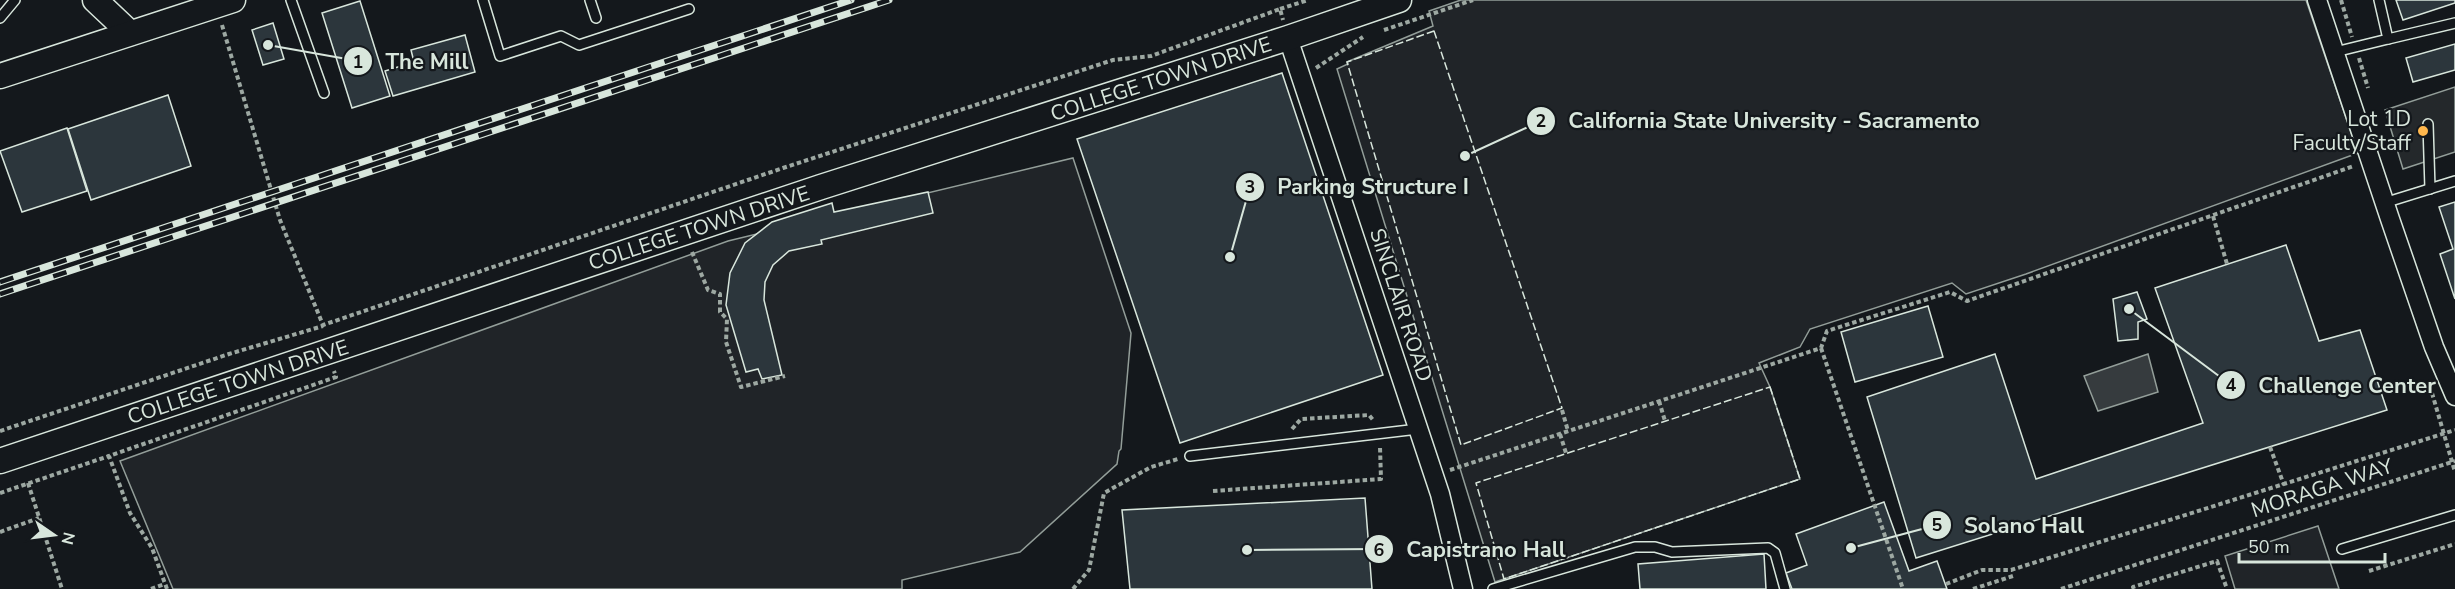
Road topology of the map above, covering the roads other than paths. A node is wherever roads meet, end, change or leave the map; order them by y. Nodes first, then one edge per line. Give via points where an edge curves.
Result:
1 (15, 0) edge
2 (95, 0) edge
3 (291, 0) edge
4 (483, 0) edge
5 (590, 0) edge
6 (1399, 0) edge
7 (2317, 0) edge
8 (2379, 0) edge
9 (225, 3) edge
10 (689, 9) dead end
11 (0, 18) edge
12 (596, 18) dead end
13 (2455, 23) edge
14 (130, 33) junction
15 (1288, 38) junction
16 (2388, 39) junction
17 (2335, 52) junction
18 (0, 76) edge
19 (324, 93) dead end
20 (2428, 124) dead end
21 (2455, 182) edge
22 (2430, 189) junction
23 (2384, 203) junction
24 (2455, 396) edge
25 (1418, 429) junction
26 (1190, 456) road end
27 (0, 461) edge
28 (2455, 515) edge
29 (2342, 549) dead end
30 (1464, 589) edge
31 (1493, 589) edge
32 (1785, 589) edge

1 - 11 lane
2 - 14 street
3 - 19 lane
4 - 10 lane via 500,56 561,36 579,45
5 - 12 lane
6 - 15 street, COLLEGE TOWN DRIVE
7 - 17 street
8 - 16 lane
9 - 14 street
13 - 16 lane
14 - 18 street
15 - 25 street, SINCLAIR ROAD
15 - 27 street, COLLEGE TOWN DRIVE via 821,187
16 - 17 lane
17 - 23 street
20 - 22 lane
21 - 22 lane
22 - 23 lane
23 - 24 street via 2434,348
25 - 26 lane
25 - 30 street, SINCLAIR ROAD via 1440,494
28 - 29 lane
31 - 32 lane via 1635,547 1672,552 1768,548 1775,553

